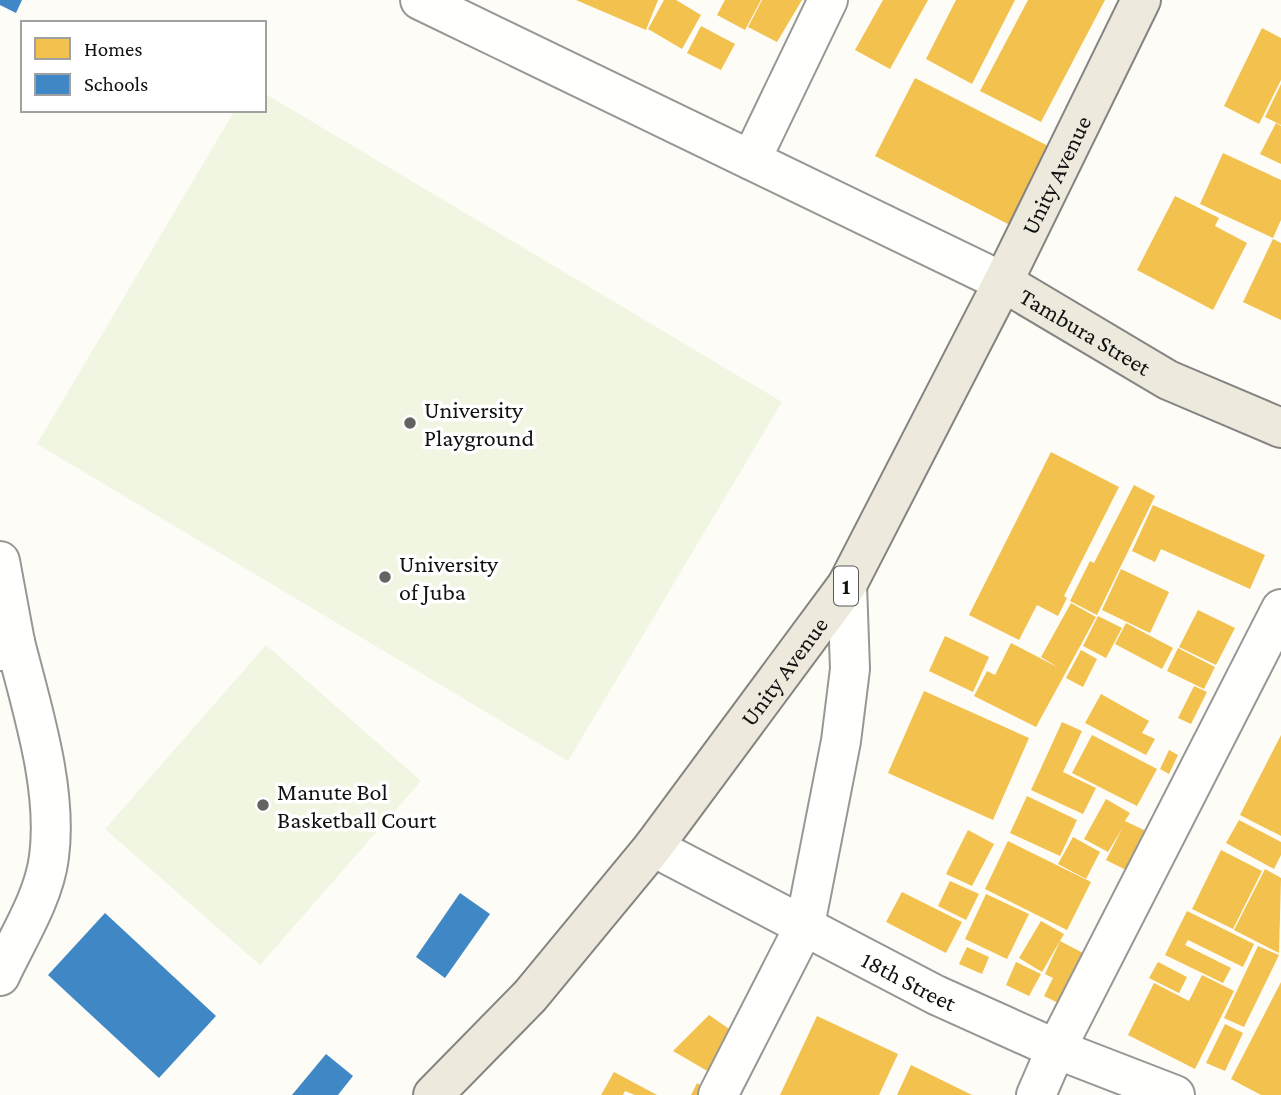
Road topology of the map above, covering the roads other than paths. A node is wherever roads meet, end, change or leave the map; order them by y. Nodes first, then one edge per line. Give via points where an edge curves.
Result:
1 (420, 0) edge
2 (828, 0) edge
3 (1141, 0) edge
4 (466, 10) edge
5 (751, 160) junction
6 (1003, 282) junction
7 (1281, 428) edge
8 (0, 561) edge
9 (847, 585) junction
10 (1281, 609) edge
11 (8, 647) edge
12 (653, 847) junction
13 (805, 925) junction
14 (0, 975) edge
15 (1056, 1049) junction
16 (433, 1095) edge
17 (718, 1095) edge
18 (1036, 1095) edge
19 (1175, 1095) edge

1 - 4 street
2 - 5 street
3 - 6 main road, Unity Avenue / 1
4 - 5 street
5 - 6 street
6 - 7 main road, Tambura Street via 1168,380
6 - 9 main road, Unity Avenue / 1
8 - 11 street
9 - 12 main road, Unity Avenue / 1
9 - 13 street via 850,669
10 - 15 street
11 - 14 street via 41,746 50,816 49,859
12 - 13 street, 18th Street
12 - 16 main road, Unity Avenue / 1 via 530,996
13 - 15 street, 18th Street via 936,995
13 - 17 street
15 - 18 street
15 - 19 street, 18th Street

